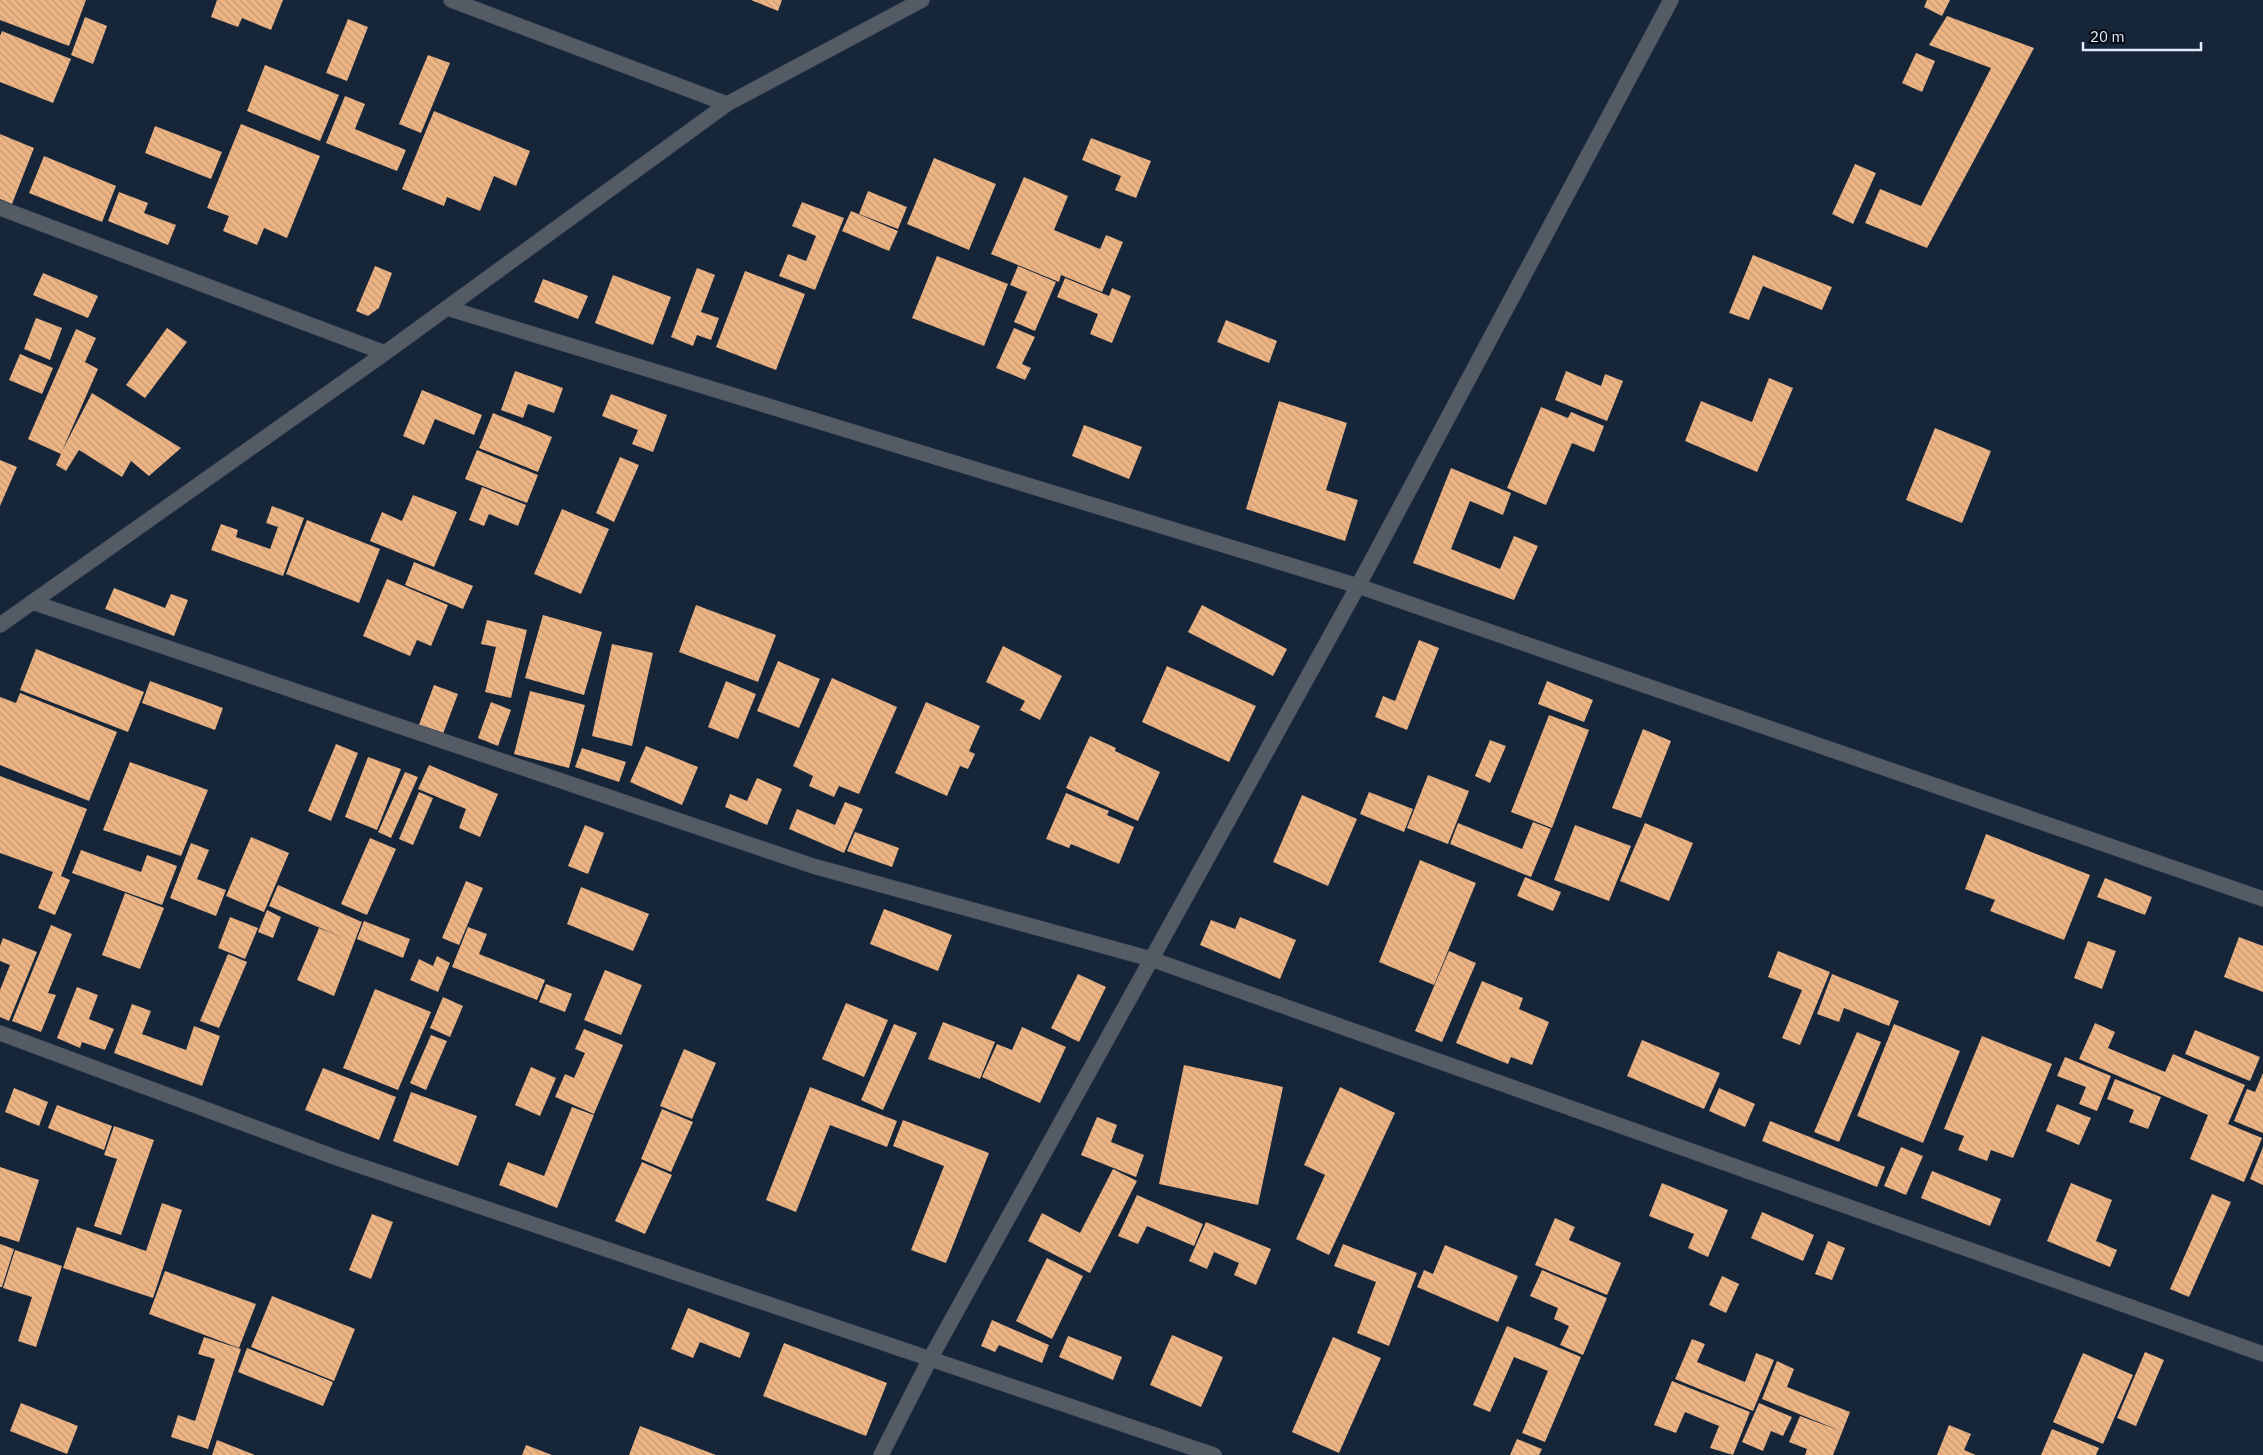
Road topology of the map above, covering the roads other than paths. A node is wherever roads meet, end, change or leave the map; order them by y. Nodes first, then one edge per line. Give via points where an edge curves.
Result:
1 (451, 0) edge
2 (922, 0) edge
3 (1671, 0) edge
4 (727, 104) junction
5 (0, 208) edge
6 (447, 308) junction
7 (385, 353) junction
8 (1358, 586) junction
9 (32, 602) junction
10 (0, 625) edge
11 (2263, 899) edge
12 (1151, 959) junction
13 (0, 1033) edge
14 (2263, 1354) edge
15 (930, 1359) junction
16 (881, 1455) edge
17 (1214, 1455) edge

1 - 4 street
2 - 4 street
3 - 8 street
4 - 6 street
5 - 7 street
6 - 7 street
6 - 8 street
7 - 9 street
8 - 11 street
8 - 12 street
9 - 10 street
9 - 12 street via 813,866
12 - 14 street
12 - 15 street
13 - 15 street via 337,1158
15 - 16 street
15 - 17 street

